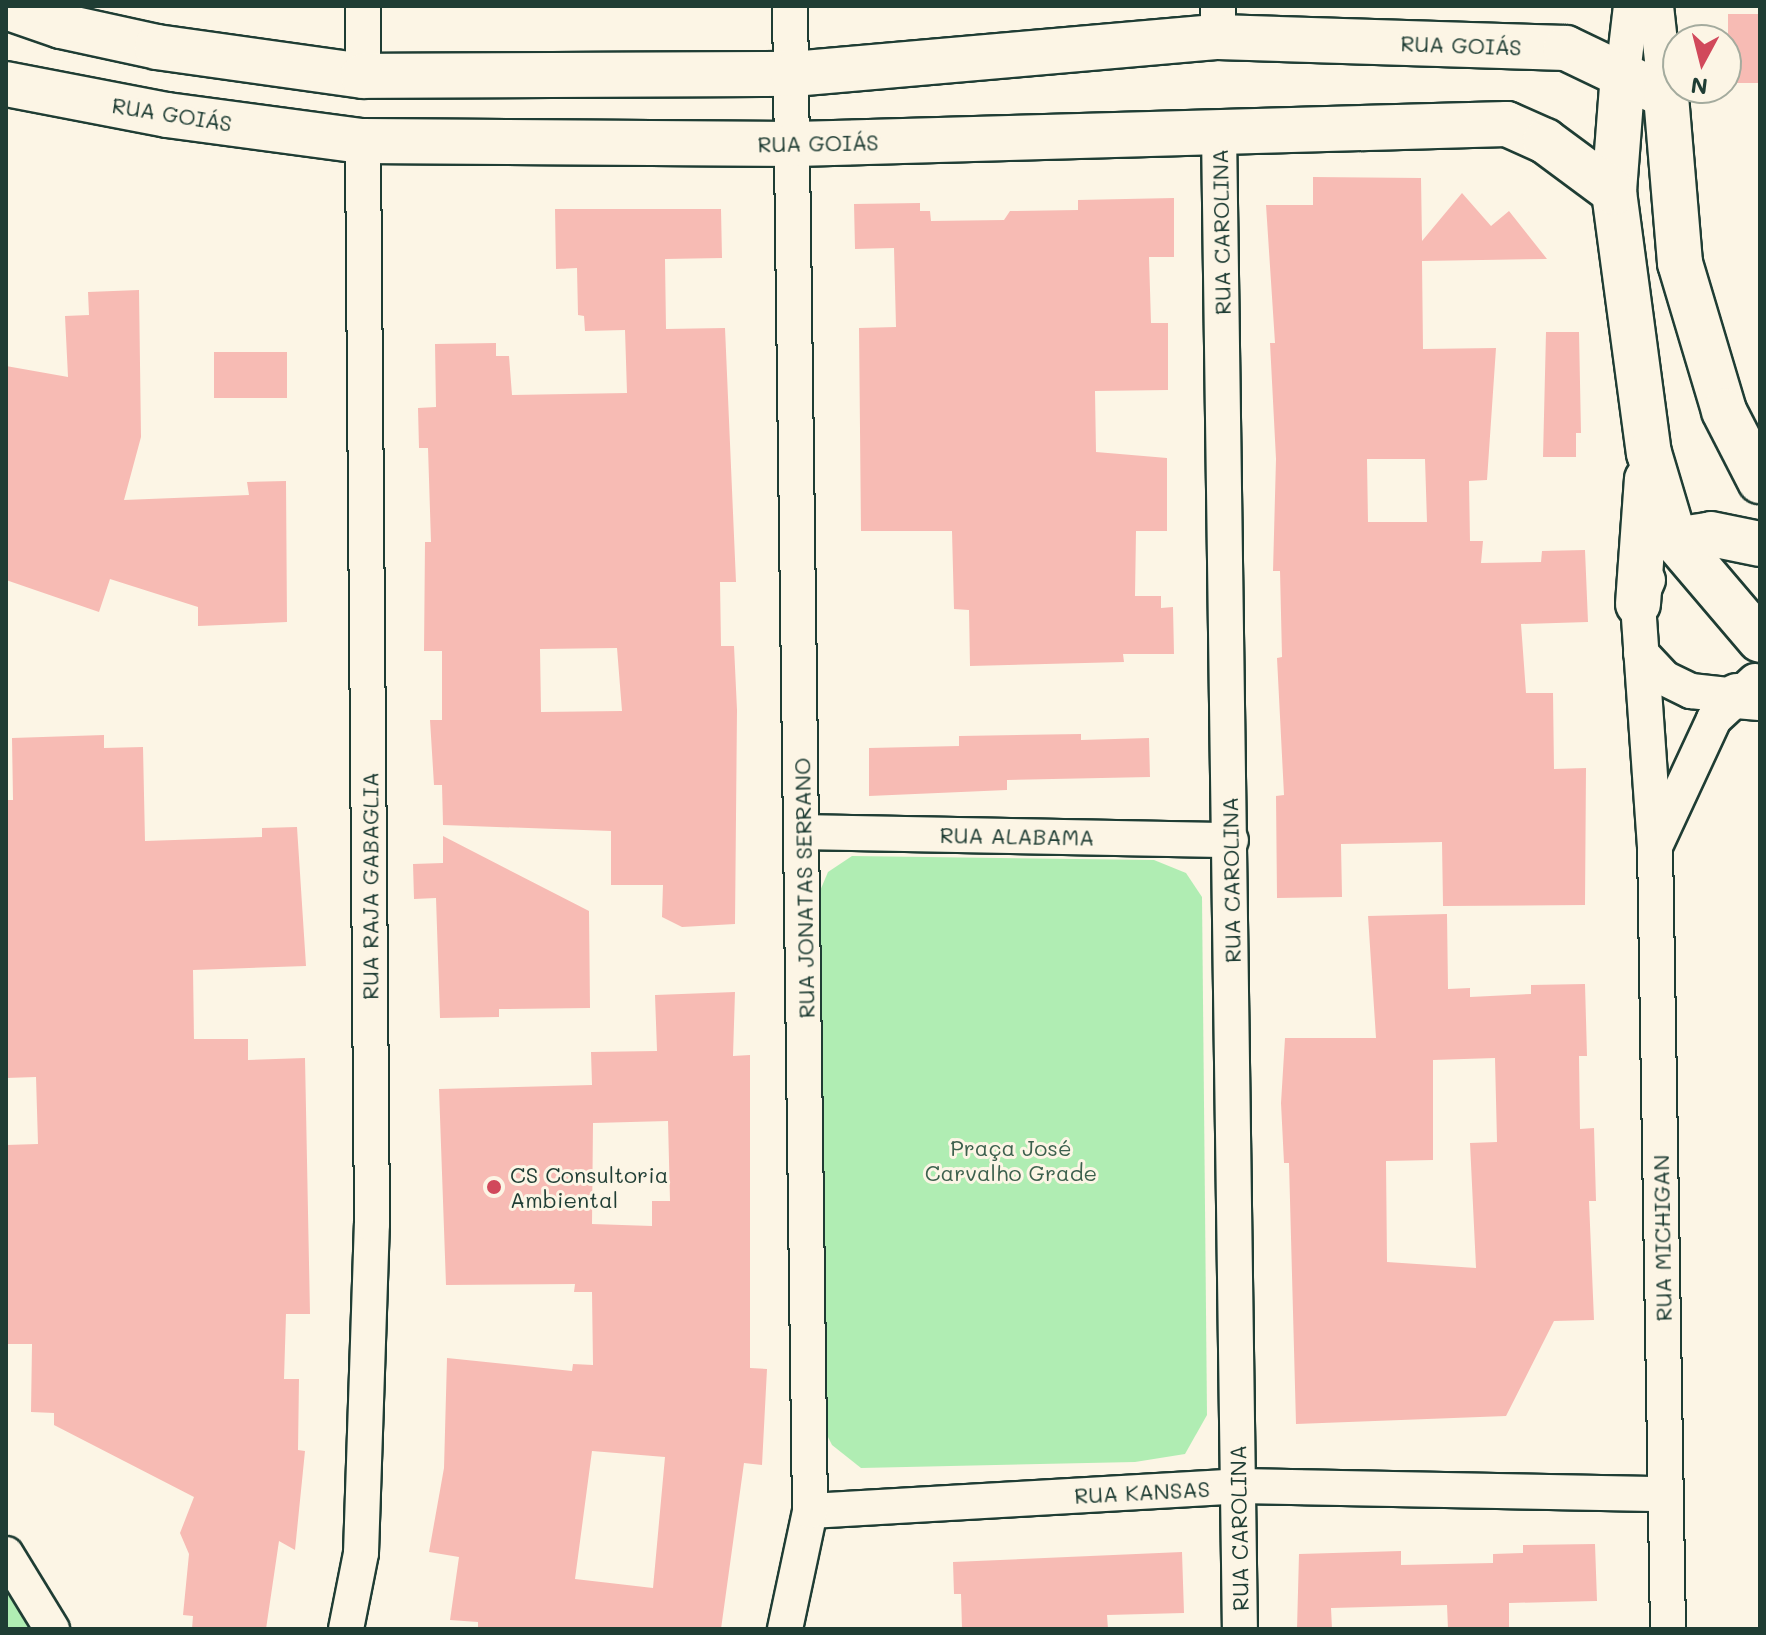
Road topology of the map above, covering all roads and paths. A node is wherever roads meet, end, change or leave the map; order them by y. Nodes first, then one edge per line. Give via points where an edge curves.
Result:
1 (363, 6) edge
2 (790, 6) edge
3 (1631, 6) edge
4 (1656, 6) edge
5 (6, 7) edge
6 (1218, 22) edge
7 (1662, 60) edge
8 (793, 74) junction
9 (1623, 74) junction
10 (363, 76) junction
11 (6, 84) edge
12 (1662, 94) edge
13 (1667, 104) edge
14 (1219, 131) junction
15 (363, 141) junction
16 (795, 144) junction
17 (1614, 192) junction
18 (1649, 453) junction
19 (1760, 481) edge
20 (1675, 540) junction
21 (1760, 544) edge
22 (1638, 604) junction
23 (1760, 640) edge
24 (1641, 653) junction
25 (1752, 690) edge
26 (803, 832) junction
27 (1231, 840) junction
28 (1655, 846) junction
29 (1239, 1486) junction
30 (1666, 1494) junction
31 (810, 1511) junction
32 (6, 1554) edge
33 (52, 1629) edge
34 (346, 1629) edge
35 (785, 1629) edge
36 (1240, 1629) edge
37 (1668, 1629) edge

1 - 10 street
2 - 8 street, RUA JONATAS SERRANO
3 - 9 street
4 - 7 street
5 - 10 main road, RUA GOIÁS via 61,26 157,47
6 - 8 main road, RUA GOIÁS
6 - 9 main road, RUA GOIÁS via 1566,48
8 - 10 main road, RUA GOIÁS
8 - 16 street, RUA JONATAS SERRANO
9 - 12 main road, RUA GOIÁS
9 - 17 main road
11 - 15 main road, RUA GOIÁS via 167,115
13 - 19 main road via 1680,263 1724,411
14 - 16 main road, RUA GOIÁS
14 - 17 main road, RUA GOIÁS via 1507,124 1545,141
14 - 27 street, RUA CAROLINA
15 - 16 main road, RUA GOIÁS
15 - 34 street, RUA RAJA GABAGLIA via 372,1224 361,1553
16 - 26 street, RUA JONATAS SERRANO
17 - 18 main road
18 - 20 main road
18 - 22 main road
20 - 21 main road via 1711,534
20 - 22 street, RUA MICHIGAN via 1651,571
20 - 23 main road
22 - 24 street, RUA MICHIGAN
24 - 25 street via 1664,678 1691,691
24 - 28 street, RUA MICHIGAN
25 - 28 street, RUA MICHIGAN via 1714,719
26 - 27 street, RUA ALABAMA
26 - 31 street, RUA JONATAS SERRANO
27 - 29 street, RUA CAROLINA
28 - 30 street, RUA MICHIGAN
29 - 30 street, RUA KANSAS
29 - 31 street, RUA KANSAS
29 - 36 street, RUA CAROLINA
30 - 37 street, RUA MICHIGAN
31 - 35 street, RUA JONATAS SERRANO
32 - 33 street

